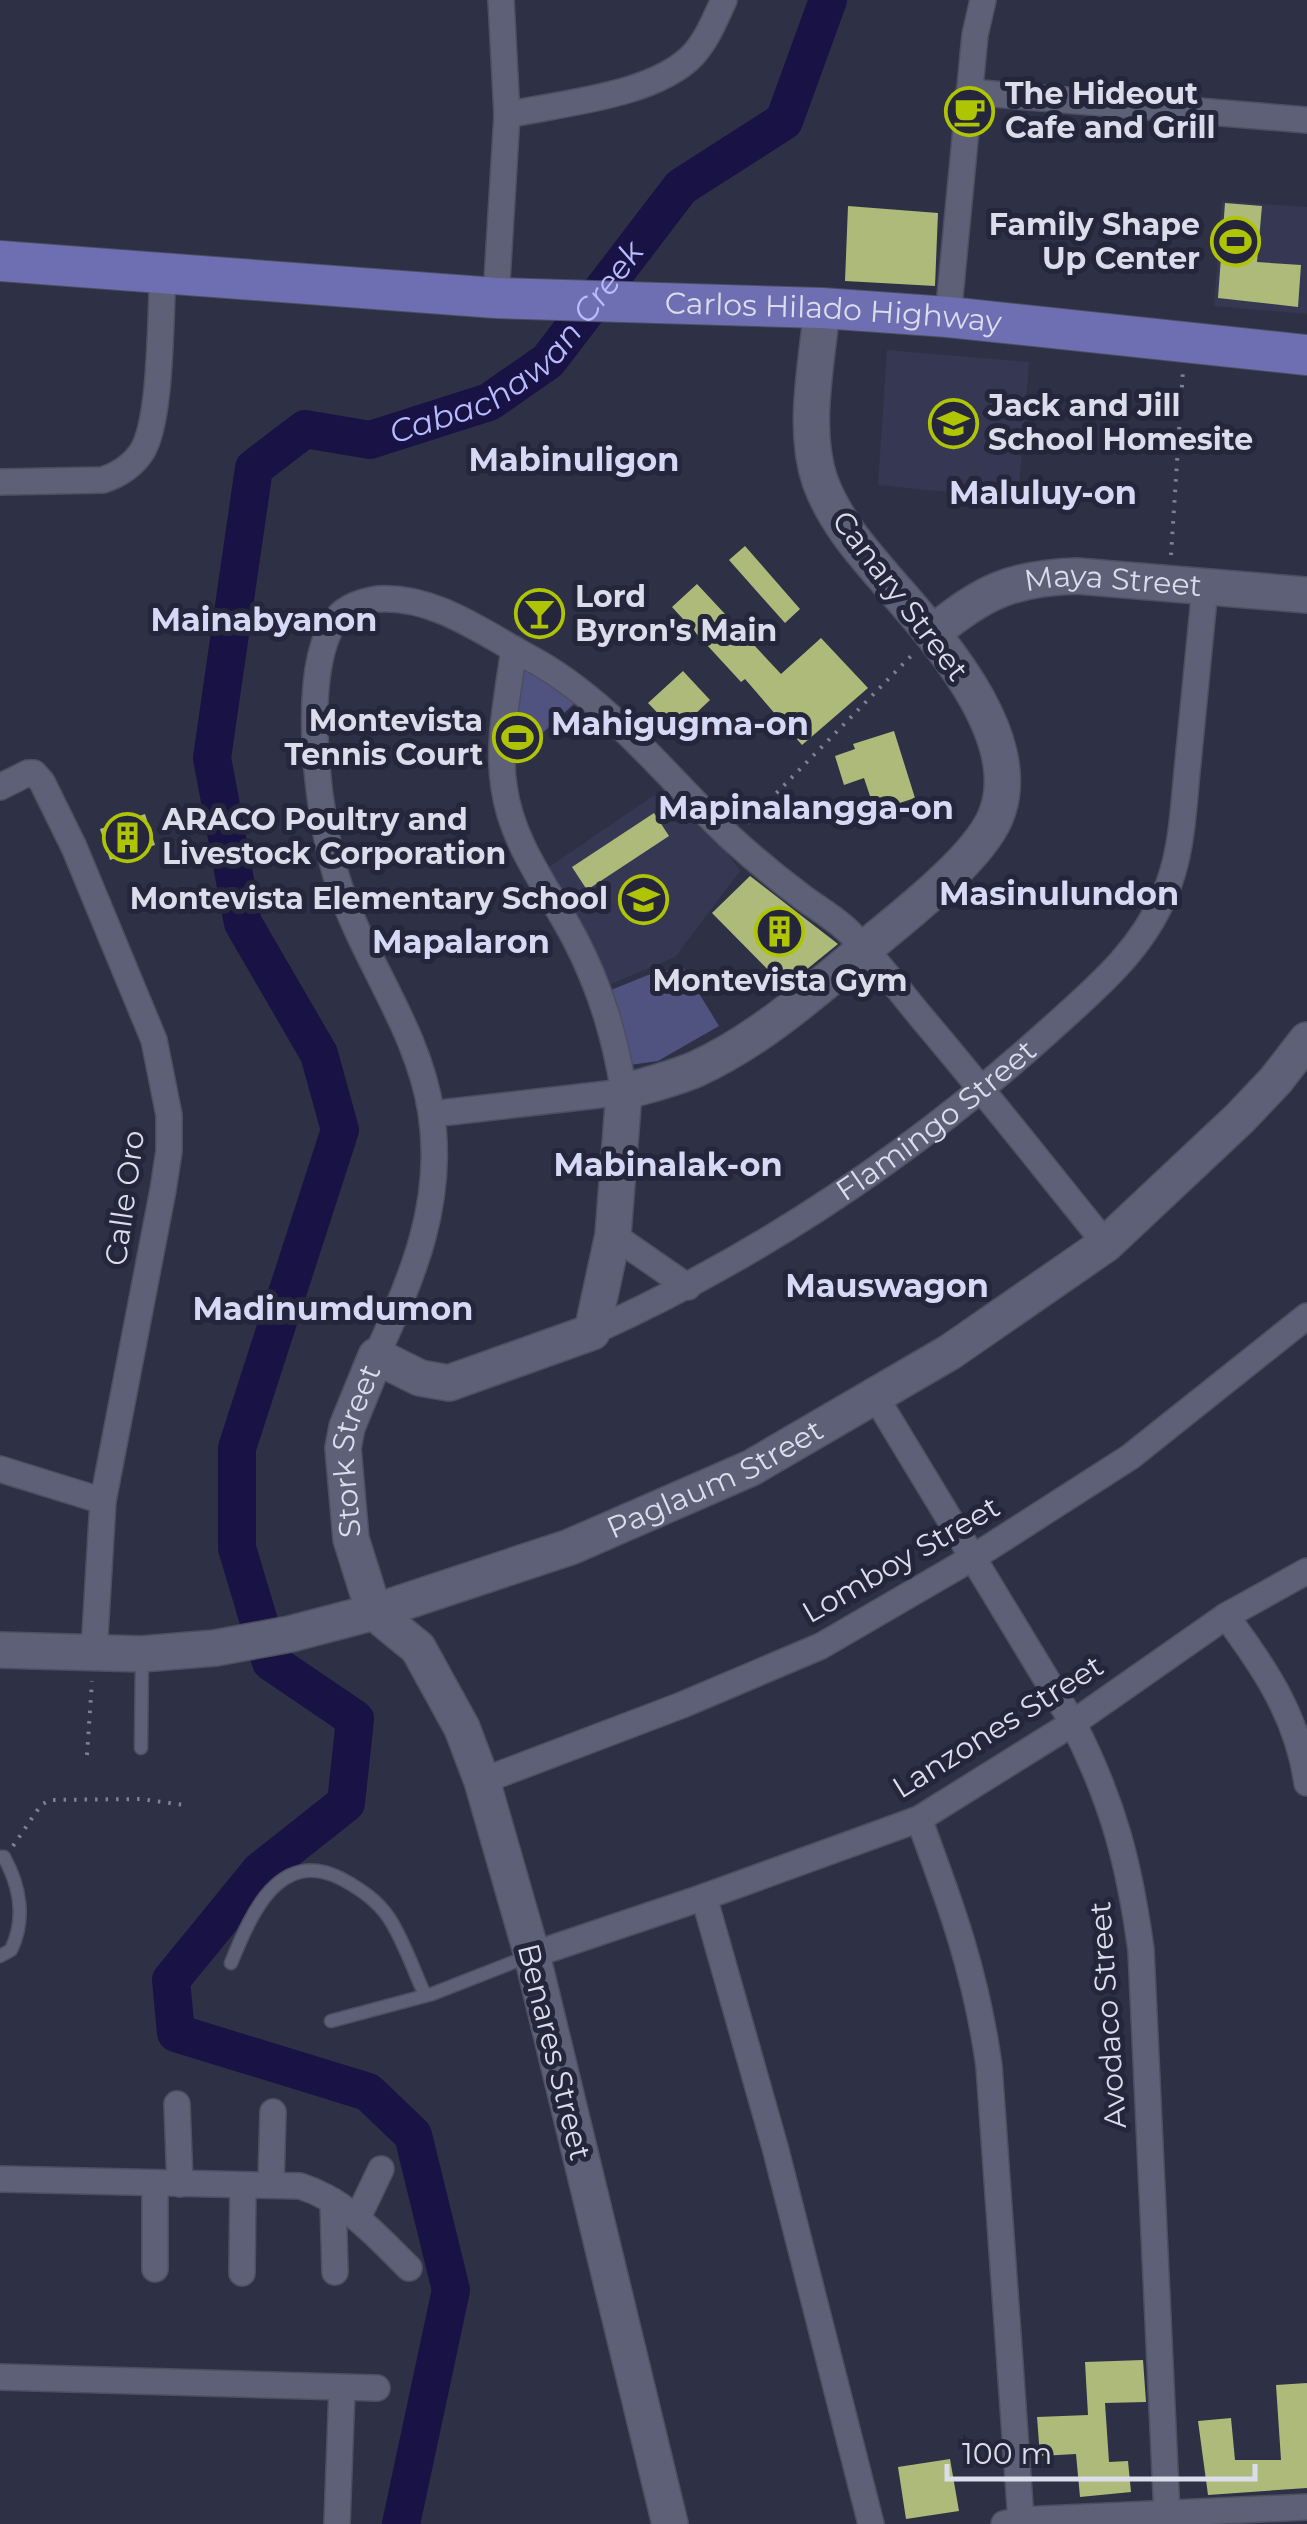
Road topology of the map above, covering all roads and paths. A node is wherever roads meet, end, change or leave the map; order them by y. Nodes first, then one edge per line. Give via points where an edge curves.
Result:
1 (501, 0) edge
2 (724, 0) edge
3 (983, 0) edge
4 (969, 92) junction
5 (507, 114) junction
6 (1307, 120) edge
7 (0, 261) edge
8 (163, 274) junction
9 (496, 298) junction
10 (822, 308) junction
11 (948, 317) junction
12 (1185, 344) junction
13 (1307, 355) edge
14 (0, 482) edge
15 (1169, 585) junction
16 (1205, 588) junction
17 (1307, 596) edge
18 (933, 633) junction
19 (514, 650) junction
20 (0, 787) edge
21 (732, 839) junction
22 (864, 949) junction
23 (1307, 1040) edge
24 (982, 1089) junction
25 (624, 1092) junction
26 (432, 1114) junction
27 (614, 1236) junction
28 (1106, 1244) junction
29 (688, 1287) junction
30 (1307, 1316) edge
31 (592, 1332) junction
32 (376, 1356) junction
33 (875, 1396) junction
34 (0, 1470) edge
35 (103, 1501) junction
36 (974, 1557) junction
37 (1307, 1571) edge
38 (374, 1612) junction
39 (1226, 1616) junction
40 (0, 1650) edge
41 (94, 1652) junction
42 (142, 1654) junction
43 (1073, 1723) junction
44 (142, 1748) dead end
45 (87, 1755) dead end
46 (482, 1781) junction
47 (1307, 1782) edge
48 (184, 1805) dead end
49 (919, 1819) junction
50 (2, 1857) edge
51 (704, 1897) junction
52 (532, 1955) junction
53 (0, 1956) edge
54 (230, 1963) dead end
55 (424, 1995) junction
56 (331, 2022) dead end
57 (177, 2104) dead end
58 (273, 2112) dead end
59 (381, 2170) dead end
60 (0, 2180) edge
61 (167, 2184) junction
62 (271, 2184) junction
63 (243, 2185) junction
64 (333, 2201) junction
65 (358, 2217) junction
66 (154, 2268) dead end
67 (409, 2268) dead end
68 (242, 2272) dead end
69 (335, 2272) dead end
70 (0, 2376) edge
71 (342, 2388) junction
72 (378, 2388) dead end
73 (1307, 2507) edge
74 (1167, 2515) junction
75 (1013, 2522) edge
76 (337, 2524) edge
77 (670, 2524) edge
78 (871, 2524) edge

1 - 5 street
2 - 5 street via 690,59 666,73 624,90
3 - 4 street
4 - 6 street
4 - 11 street
5 - 9 street
7 - 8 main road, Carlos Hilado Highway
8 - 9 main road, Carlos Hilado Highway
8 - 14 street via 153,416 142,452 104,480
9 - 10 main road, Carlos Hilado Highway
10 - 11 main road, Carlos Hilado Highway
10 - 18 street, Canary Street via 812,445 820,479 850,538
11 - 12 main road, Carlos Hilado Highway
12 - 13 main road, Carlos Hilado Highway
12 - 15 path
15 - 16 street, Maya Street
15 - 18 street, Maya Street via 1077,576 1023,580 984,595
16 - 17 street, Maya Street
16 - 24 street, Flamingo Street via 1182,840 1164,898 1110,975
18 - 21 path
18 - 22 street, Canary Street via 992,730 1002,772 996,816 945,877
19 - 21 street, Stork Street via 598,705
19 - 25 street via 502,738 504,789 538,880 600,991
19 - 26 street, Stork Street via 476,625 426,606 374,599 336,619 319,673 314,746 329,856 417,1054
20 - 35 street, Calle Oro via 28,773 38,776 154,1040 169,1115 163,1190
21 - 22 street, Stork Street
22 - 24 street, Stork Street
22 - 25 street, Canary Street via 724,1054
23 - 28 street, Paglaum Street via 1240,1118
24 - 28 street, Stork Street
24 - 29 street, Flamingo Street via 865,1177
25 - 26 street, Canary Street
25 - 27 street
26 - 32 street, Stork Street via 430,1217
27 - 29 street
27 - 31 street
28 - 33 street, Paglaum Street
29 - 31 street, Flamingo Street
30 - 36 street, Lomboy Street via 1130,1457
31 - 32 street, Flamingo Street via 449,1383 420,1378
32 - 38 street, Stork Street via 348,1427 343,1471 350,1539
33 - 36 street, Avodaco Street
33 - 38 street, Paglaum Street via 750,1468 640,1519
34 - 35 street
35 - 41 street, Calle Oro
36 - 43 street, Avodaco Street
36 - 46 street, Lomboy Street via 821,1646
37 - 39 street, Lanzones Street
38 - 42 street, Paglaum Street via 215,1648
38 - 46 street, Benares Street via 418,1648
39 - 43 street, Lanzones Street
39 - 47 street via 1279,1692
40 - 41 street, Paglaum Street
41 - 42 street, Paglaum Street
41 - 45 path
42 - 44 lane
43 - 49 street, Lanzones Street
43 - 74 street, Avodaco Street via 1119,1827 1141,1950
46 - 52 street, Benares Street
48 - 50 path via 50,1800
49 - 51 street, Lanzones Street
49 - 75 street via 982,2012
50 - 53 lane via 16,1884 19,1922 11,1950
51 - 52 street, Lanzones Street
51 - 78 street
52 - 55 lane
52 - 77 street, Benares Street
54 - 55 lane via 266,1894 297,1873 326,1872 357,1887 386,1914
55 - 56 lane
57 - 61 street
58 - 62 street
59 - 65 street
60 - 61 street
61 - 63 street
61 - 66 street
62 - 63 street
62 - 64 street via 300,2186
63 - 68 street
64 - 65 street
64 - 69 street
65 - 67 street
70 - 71 street
71 - 72 street
71 - 76 street
73 - 74 street
74 - 75 street

